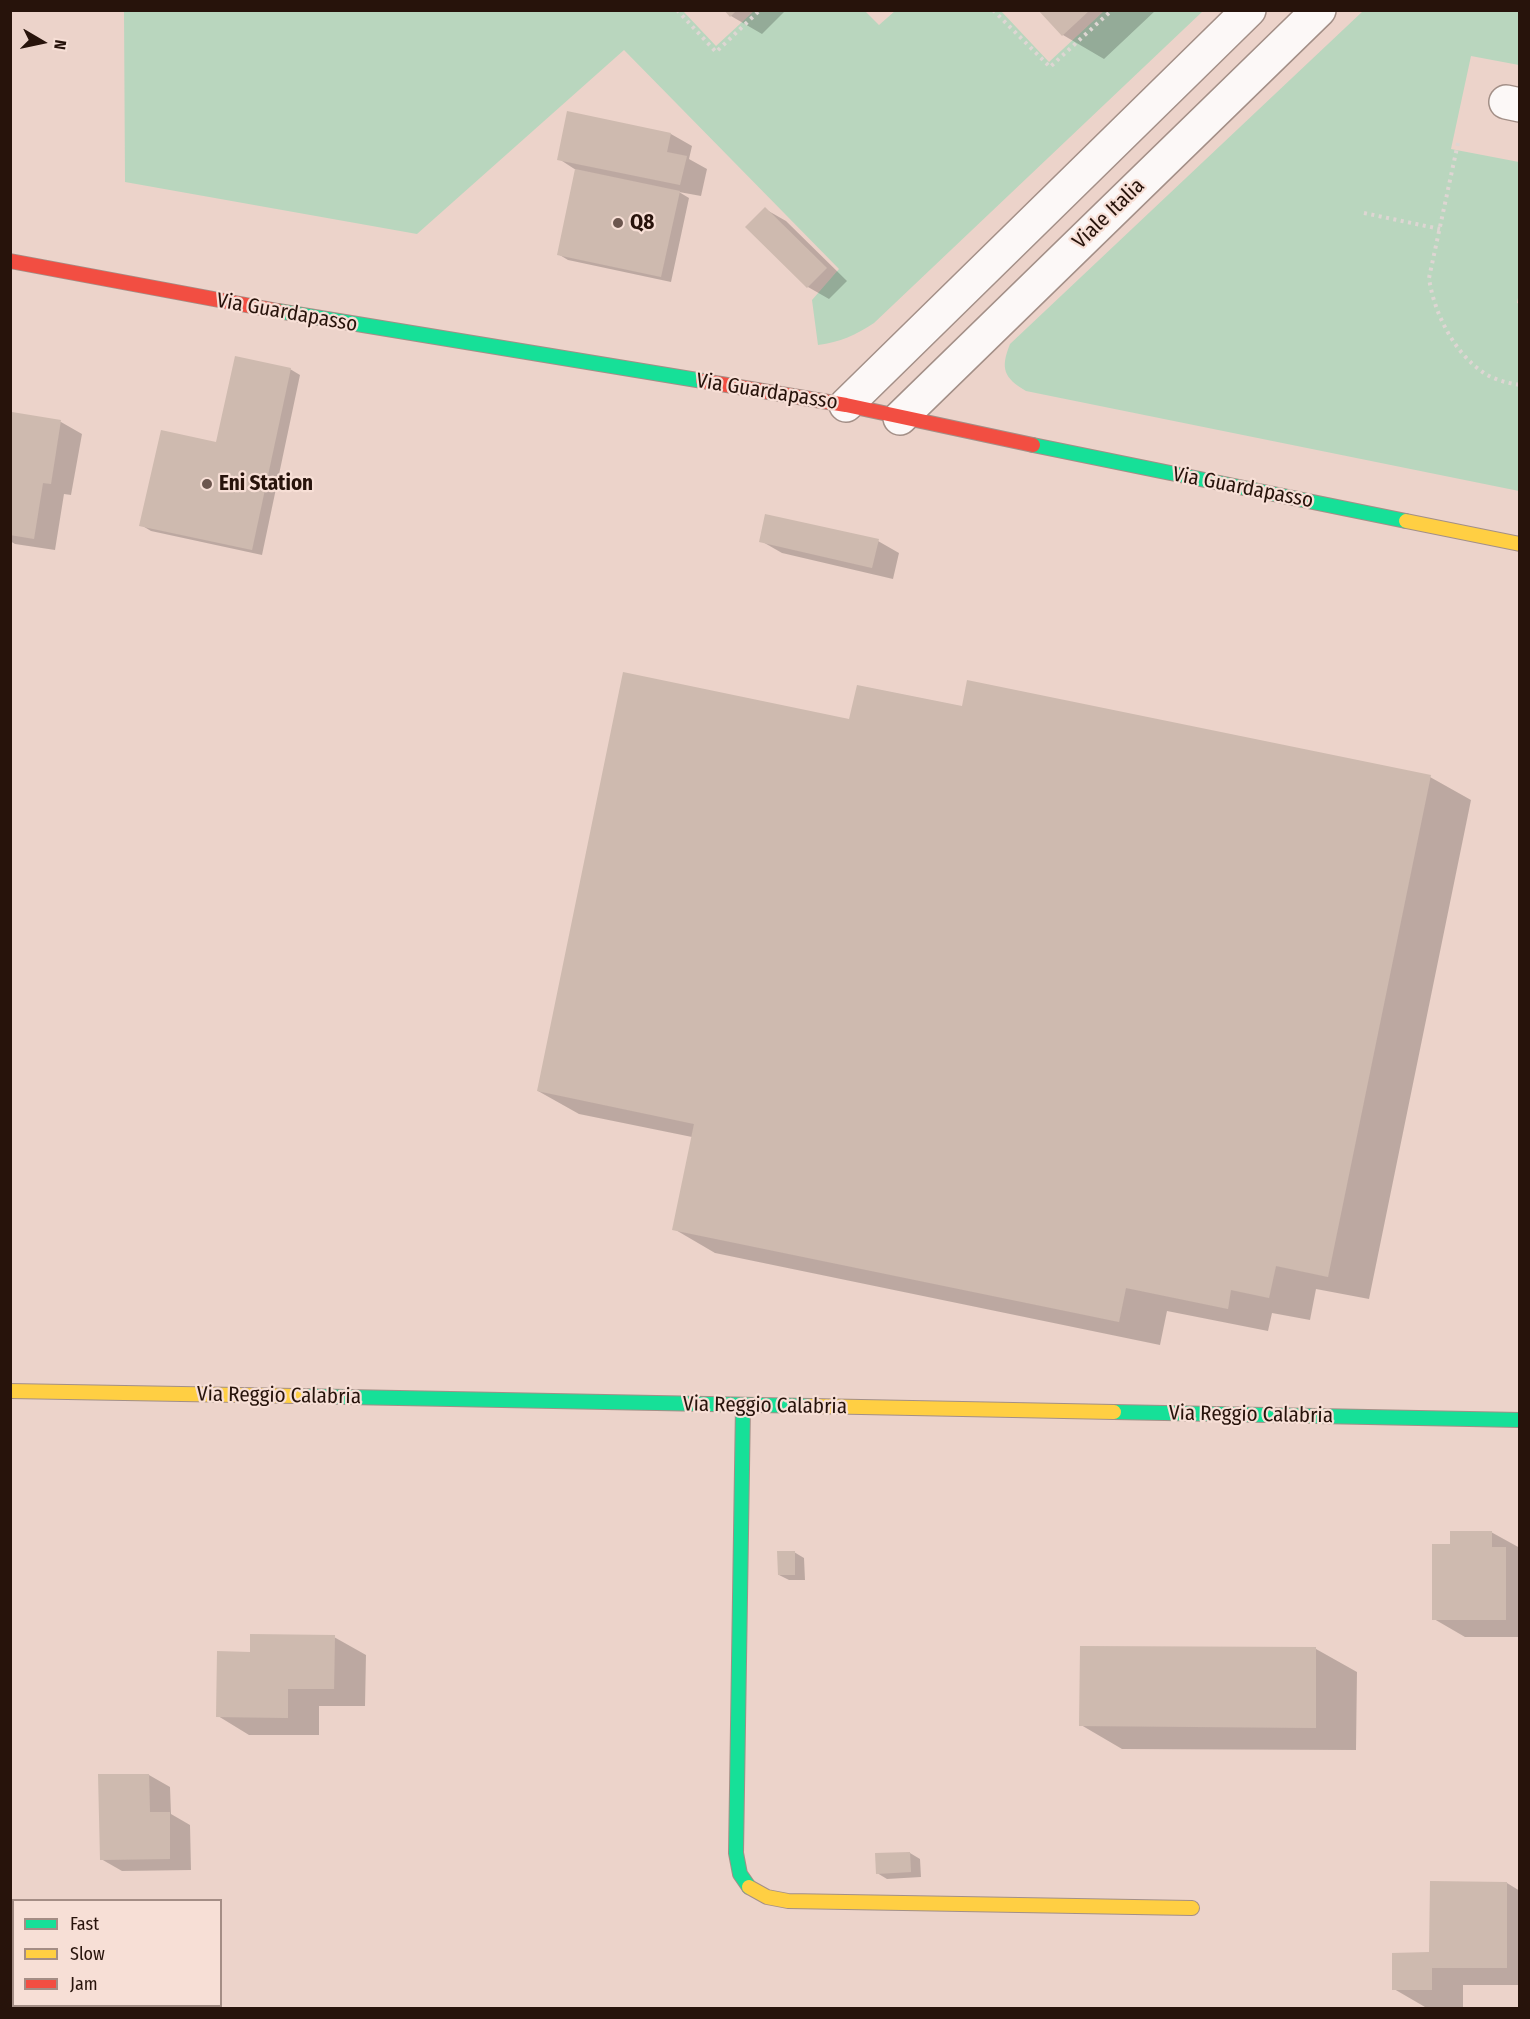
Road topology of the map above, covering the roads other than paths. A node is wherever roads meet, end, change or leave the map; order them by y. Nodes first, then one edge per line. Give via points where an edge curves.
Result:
1 (1249, 10) edge
2 (1319, 10) edge
3 (10, 261) edge
4 (846, 405) junction
5 (900, 418) junction
6 (1520, 544) edge
7 (10, 1391) edge
8 (743, 1405) junction
9 (1520, 1420) edge
10 (1192, 1908) dead end

1 - 4 street
2 - 5 street, Viale Italia
3 - 4 street, Via Guardapasso via 257,308
4 - 5 street, Via Guardapasso
5 - 6 street, Via Guardapasso
7 - 8 street, Via Reggio Calabria
8 - 9 street, Via Reggio Calabria
8 - 10 street via 736,1853 738,1871 747,1886 767,1897 788,1901

